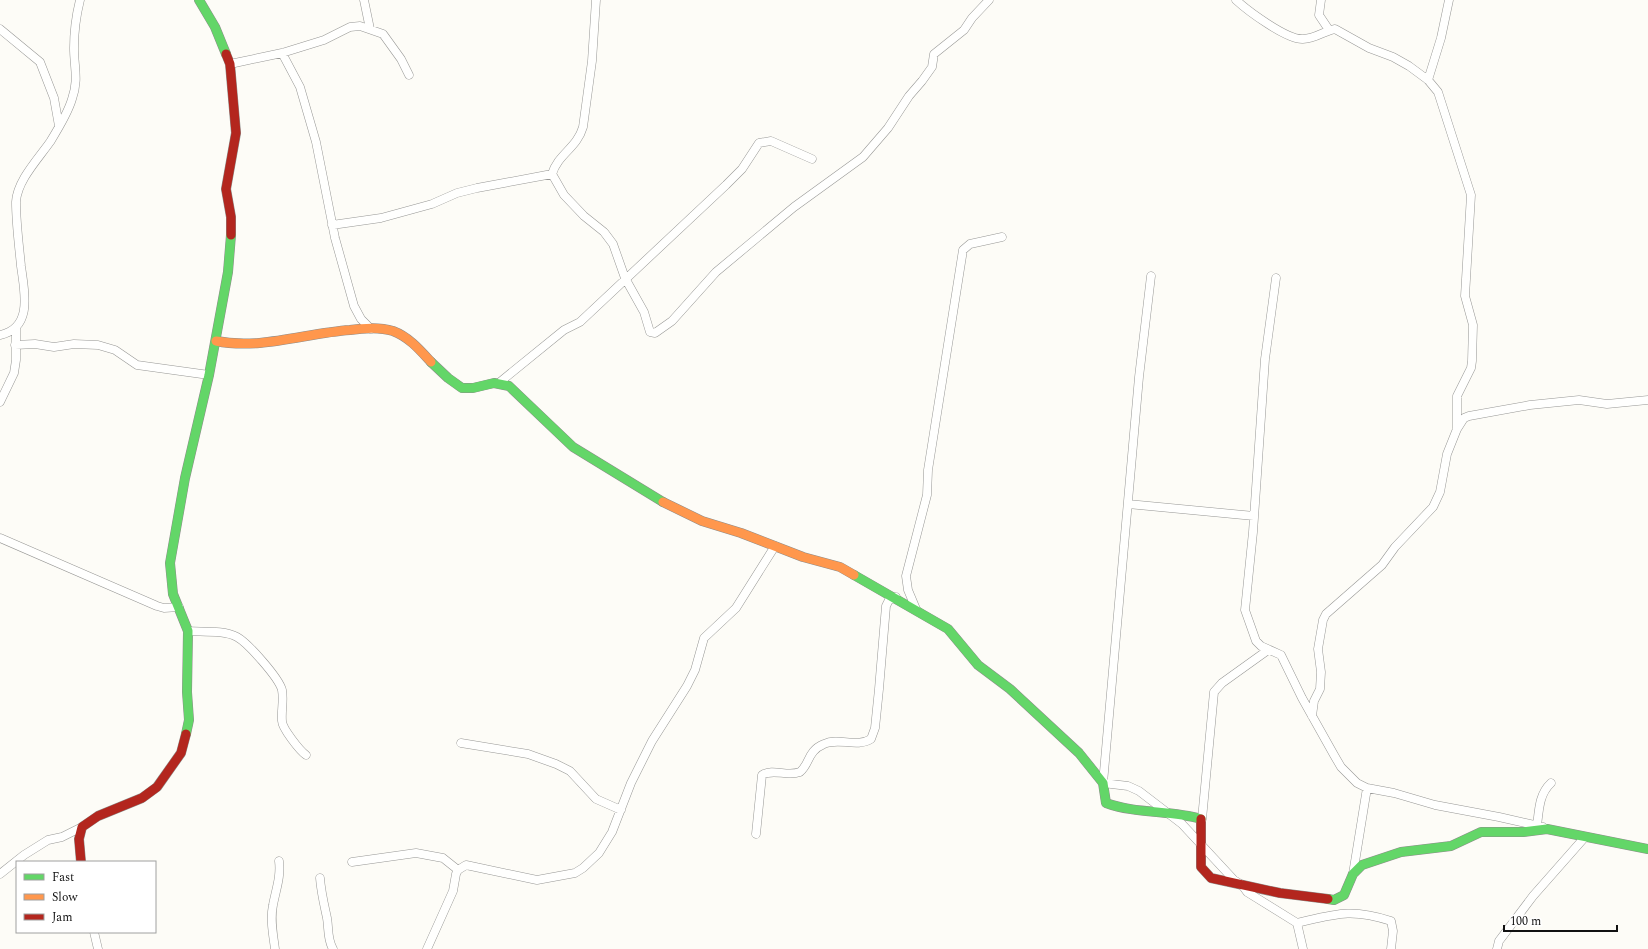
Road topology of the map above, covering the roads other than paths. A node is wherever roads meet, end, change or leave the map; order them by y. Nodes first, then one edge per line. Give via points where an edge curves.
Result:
1 (80, 0) edge
2 (199, 0) edge
3 (364, 0) edge
4 (989, 0) edge
5 (1236, 0) edge
6 (1321, 0) edge
7 (1449, 0) edge
8 (597, 1) edge
9 (370, 28) junction
10 (0, 29) edge
11 (1329, 30) junction
12 (282, 53) junction
13 (230, 64) junction
14 (409, 75) dead end
15 (1428, 80) junction
16 (59, 126) junction
17 (812, 159) dead end
18 (552, 174) junction
19 (332, 225) junction
20 (1002, 236) dead end
21 (1151, 276) dead end
22 (625, 278) junction
23 (1276, 278) dead end
24 (16, 328) junction
25 (370, 329) junction
26 (0, 334) edge
27 (216, 342) junction
28 (15, 345) junction
29 (209, 375) junction
30 (500, 382) junction
31 (1648, 400) edge
32 (0, 402) edge
33 (1457, 429) junction
34 (1128, 504) junction
35 (1254, 516) junction
36 (0, 538) edge
37 (775, 546) junction
38 (896, 597) junction
39 (179, 607) junction
40 (916, 609) junction
41 (188, 630) junction
42 (1268, 650) junction
43 (1312, 716) junction
44 (461, 742) dead end
45 (306, 755) dead end
46 (1104, 783) junction
47 (1551, 783) dead end
48 (1367, 788) junction
49 (621, 810) junction
50 (1167, 812) junction
51 (1202, 819) junction
52 (1537, 826) junction
53 (82, 827) junction
54 (1547, 829) junction
55 (756, 834) dead end
56 (1585, 837) junction
57 (1203, 845) junction
58 (1648, 849) edge
59 (81, 861) edge
60 (279, 861) dead end
61 (352, 862) dead end
62 (458, 870) junction
63 (0, 874) edge
64 (1353, 874) junction
65 (320, 878) dead end
66 (1242, 885) junction
67 (1297, 923) junction
68 (94, 933) edge
69 (98, 949) edge
70 (276, 949) edge
71 (333, 949) edge
72 (427, 949) edge
73 (1303, 949) edge
74 (1391, 949) edge
75 (1497, 949) edge

1 - 16 street via 74,36 76,84 72,100
2 - 13 street
3 - 9 street
4 - 22 street via 964,30 934,54 932,67 888,128 863,157 794,207 716,272 662,329 655,333 650,332 644,312
5 - 11 street via 1255,15 1301,40
6 - 11 street via 1318,15
7 - 15 street
8 - 18 street via 583,127 580,138 555,165
9 - 12 street via 350,27 324,40
9 - 14 street via 387,38
10 - 16 street via 40,62 54,98
11 - 15 street via 1335,30 1393,57
12 - 13 street
12 - 19 street via 300,87 307,108
13 - 27 street via 236,133 226,189 231,217 231,245
15 - 33 street via 1438,92 1471,195 1465,296 1473,325 1472,361 1457,396
16 - 24 street via 17,195 20,252 26,293 23,316
17 - 22 street via 771,141 759,143 742,169
18 - 19 street via 457,193 432,204 381,218
18 - 22 street via 564,195 604,232 613,244
19 - 25 street via 354,306
20 - 40 street via 970,244 963,250 928,470 927,495 906,576 908,590
21 - 34 street
22 - 30 street via 580,322 564,330
23 - 35 street via 1265,359
24 - 26 street
24 - 28 street
25 - 27 street via 344,330 232,345
25 - 30 street via 391,330 401,336 462,388 473,389
27 - 29 street
28 - 29 street via 98,345 115,350 137,365
28 - 32 street via 14,373
29 - 39 street via 185,478 170,563 171,584
30 - 37 street via 519,394 573,447 631,484 702,521
31 - 33 street via 1607,404 1579,400 1530,405 1469,416 1464,418
33 - 43 street via 1447,454 1440,492 1433,506 1394,547 1382,565 1326,614 1318,649 1320,689 1314,701
34 - 35 street
34 - 46 street
35 - 42 street via 1250,576 1244,610 1256,641
36 - 39 street via 150,603 164,608
37 - 38 street via 840,567
37 - 49 street via 736,608 704,638 695,670 652,741
38 - 40 street
38 - 55 street via 889,600 886,606 875,728 871,739 860,743 823,744 812,752 800,772 762,774
39 - 41 street
40 - 46 street via 948,629 978,665 1010,689 1079,753
41 - 45 street via 227,634 244,643 280,686 283,725
41 - 53 street via 189,720 181,753 156,787 142,798 98,816
42 - 43 street via 1282,655
42 - 51 street via 1222,683 1214,692
43 - 48 street via 1341,767 1357,783
44 - 49 street via 528,754 556,764 570,771 596,799
46 - 50 street via 1128,786 1139,791
46 - 50 street via 1104,799 1111,806
47 - 52 street via 1544,789
48 - 52 street
48 - 64 street
49 - 62 street via 612,832 599,853 575,873 537,880 466,866
50 - 51 street
50 - 57 street
51 - 57 street
52 - 54 street
53 - 59 street via 79,839
53 - 63 street via 62,837 48,840 24,854
54 - 56 street
54 - 64 street via 1481,832 1451,846 1401,852 1378,859 1362,865
56 - 58 street
56 - 75 street via 1533,896 1499,940
57 - 66 street via 1234,880
57 - 66 street via 1202,866 1207,875 1213,879
60 - 70 street via 280,874 272,912
61 - 62 street via 416,853 443,858
62 - 72 street via 453,891
64 - 66 street via 1344,896 1334,900
65 - 71 street via 328,938
66 - 67 street via 1247,892
67 - 73 street
67 - 74 street via 1348,913 1375,916 1391,921
68 - 69 street

